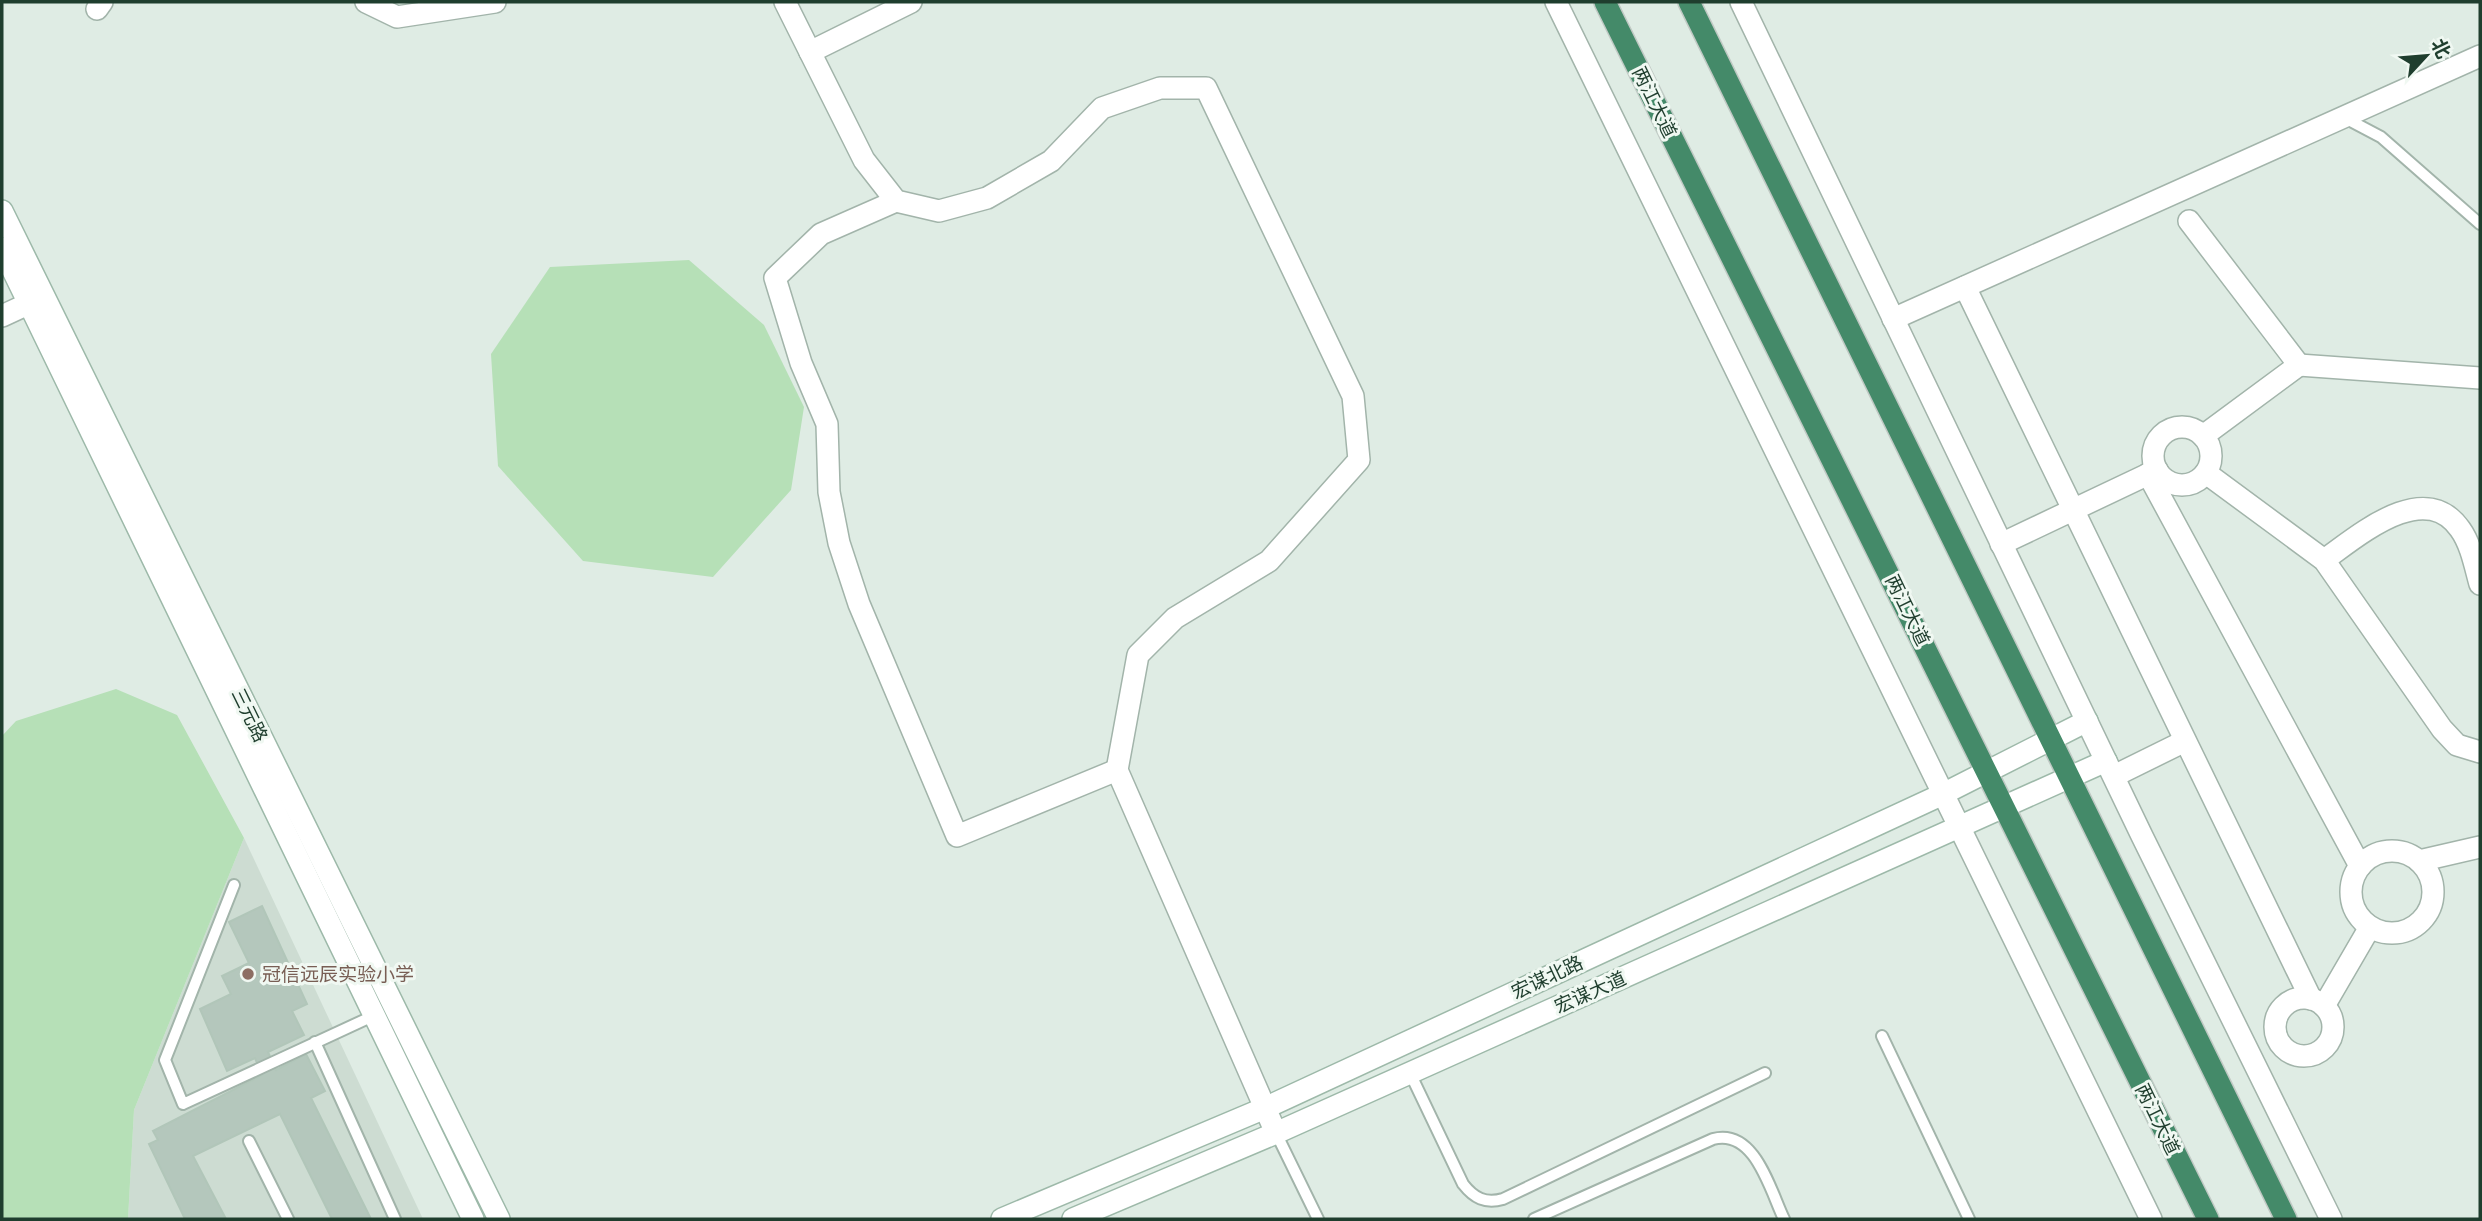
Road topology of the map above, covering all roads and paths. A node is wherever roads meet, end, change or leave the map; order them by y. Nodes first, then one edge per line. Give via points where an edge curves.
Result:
1 (366, 2) edge
2 (495, 2) edge
3 (785, 2) edge
4 (911, 2) edge
5 (1556, 2) edge
6 (1605, 2) edge
7 (1689, 2) edge
8 (1741, 2) edge
9 (810, 52) junction
10 (2480, 56) edge
11 (2345, 118) junction
12 (896, 201) junction
13 (2, 211) edge
14 (2189, 222) dead end
15 (2480, 224) edge
16 (2, 248) edge
17 (1965, 287) junction
18 (30, 303) junction
19 (2, 316) edge
20 (1893, 319) junction
21 (2298, 365) junction
22 (2480, 378) edge
23 (2203, 436) junction
24 (2152, 472) junction
25 (2206, 473) junction
26 (2073, 510) junction
27 (2001, 544) junction
28 (2324, 560) junction
29 (2480, 584) edge
30 (2087, 721) junction
31 (2051, 739) junction
32 (2185, 741) junction
33 (2480, 752) edge
34 (2110, 768) junction
35 (1117, 770) junction
36 (1988, 771) junction
37 (2069, 777) junction
38 (1943, 794) junction
39 (2005, 806) junction
40 (1959, 827) junction
41 (2480, 847) edge
42 (2419, 861) junction
43 (2360, 866) junction
44 (234, 885) dead end
45 (2370, 927) junction
46 (2318, 1003) junction
47 (373, 1016) junction
48 (1882, 1036) dead end
49 (315, 1042) junction
50 (2280, 1043) junction
51 (2252, 1057) junction
52 (1410, 1073) junction
53 (1765, 1073) dead end
54 (1265, 1108) junction
55 (1276, 1133) junction
56 (249, 1141) dead end
57 (288, 1219) edge
58 (395, 1219) edge
59 (473, 1219) edge
60 (499, 1219) edge
61 (1002, 1219) edge
62 (1073, 1219) edge
63 (1318, 1219) edge
64 (1534, 1219) edge
65 (1784, 1219) edge
66 (1969, 1219) edge
67 (2151, 1219) edge
68 (2208, 1219) edge
69 (2286, 1219) edge
70 (2331, 1219) edge

1 - 2 street via 397,18
3 - 9 street
4 - 9 street
5 - 38 street
6 - 36 highway, 两江大道
7 - 31 highway
8 - 20 street
9 - 12 street via 864,160
10 - 11 street
11 - 15 lane via 2381,137
11 - 17 street
12 - 35 street via 821,233 775,278 801,363 827,424 832,505 859,604 957,836
12 - 35 street via 939,211 987,198 1051,162 1102,108 1160,88 1206,88 1353,396 1359,460 1269,561 1175,618 1138,656
13 - 60 street, 三元路
14 - 21 street
16 - 18 street, 三元路
17 - 20 street
17 - 26 street
18 - 19 street
18 - 47 street, 三元路
20 - 27 street
21 - 22 street
21 - 23 street
23 - 24 street via 2185,427 2166,432 2154,447
23 - 25 street via 2211,454
24 - 25 street via 2182,485
24 - 26 street
24 - 43 street
25 - 28 street
26 - 27 street
26 - 32 street
27 - 30 street
28 - 29 street via 2378,523 2409,510 2428,509 2446,515 2459,527
28 - 33 street via 2442,730 2457,745
30 - 31 street, 宏谋北路
30 - 34 street
31 - 36 street, 宏谋北路
31 - 37 highway
32 - 34 street, 宏谋大道
32 - 46 street
34 - 37 street, 宏谋大道
34 - 51 street
35 - 54 street
36 - 38 street, 宏谋北路
36 - 39 highway, 两江大道
37 - 39 street, 宏谋大道
37 - 69 highway
38 - 40 street
38 - 54 street, 宏谋北路
39 - 40 street, 宏谋大道
39 - 68 highway, 两江大道
40 - 52 street, 宏谋大道
40 - 67 street
41 - 42 street
42 - 43 street via 2395,851 2369,858
42 - 45 street via 2433,884 2429,910 2421,922 2397,933
43 - 45 street via 2351,892 2360,918
44 - 49 lane via 166,1060 183,1104
45 - 46 street
46 - 50 street via 2297,999 2281,1008 2275,1025
46 - 50 street via 2332,1023 2332,1033 2322,1049 2304,1056
47 - 49 lane
47 - 59 street, 三元路
48 - 66 lane
49 - 58 lane
50 - 51 street
51 - 70 street
52 - 53 lane via 1463,1184 1488,1202 1503,1199
52 - 55 street, 宏谋大道
54 - 55 street
54 - 61 street, 宏谋北路
55 - 62 street, 宏谋大道
55 - 63 lane
56 - 57 lane
64 - 65 lane via 1725,1137 1740,1141 1754,1155

